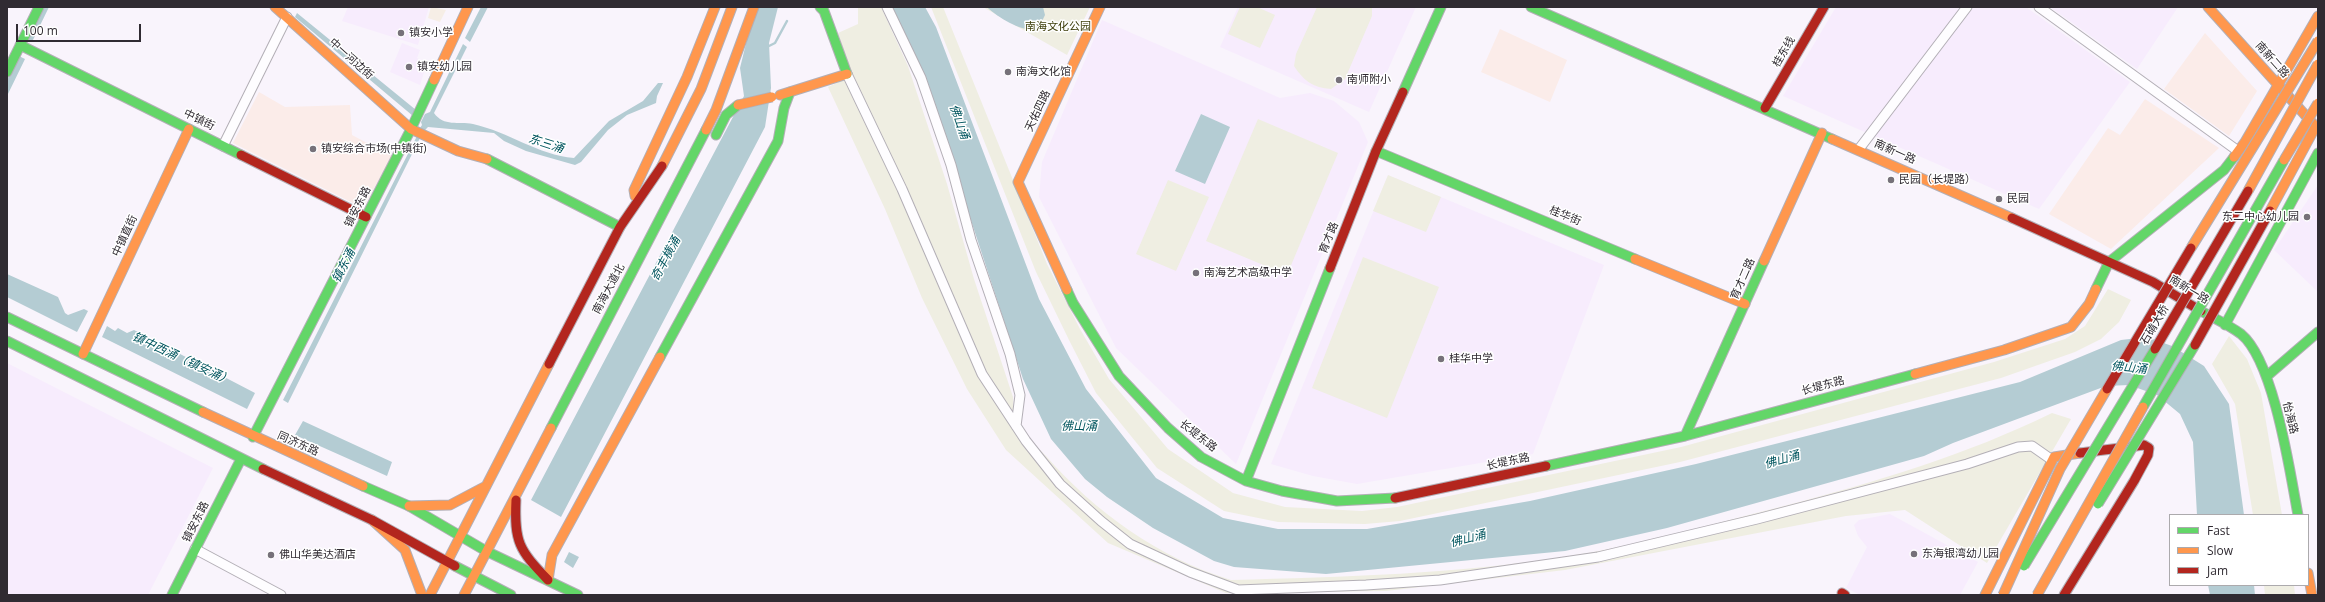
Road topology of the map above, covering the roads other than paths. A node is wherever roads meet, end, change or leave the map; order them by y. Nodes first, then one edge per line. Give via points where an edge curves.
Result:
1 (39, 7) edge
2 (274, 7) edge
3 (468, 7) edge
4 (715, 7) edge
5 (732, 7) edge
6 (754, 7) edge
7 (820, 7) edge
8 (887, 7) edge
9 (1100, 7) edge
10 (1441, 7) edge
11 (1531, 7) edge
12 (1824, 7) edge
13 (1967, 7) edge
14 (2039, 7) edge
15 (2208, 7) edge
16 (2318, 16) edge
17 (287, 17) junction
18 (2318, 41) edge
19 (20, 45) junction
20 (2318, 64) edge
21 (7, 72) edge
22 (847, 74) junction
23 (2278, 85) junction
24 (790, 92) junction
25 (2318, 103) edge
26 (1765, 108) junction
27 (2318, 123) edge
28 (189, 129) junction
29 (2318, 129) edge
30 (411, 130) junction
31 (1822, 133) junction
32 (712, 142) dead end
33 (223, 146) junction
34 (1859, 149) junction
35 (2238, 151) junction
36 (1376, 152) junction
37 (2318, 153) edge
38 (700, 162) dead end
39 (1018, 182) joint
40 (637, 203) junction
41 (366, 217) junction
42 (620, 227) junction
43 (646, 243) junction
44 (2109, 262) junction
45 (1745, 304) junction
46 (7, 317) edge
47 (2225, 325) junction
48 (2318, 332) edge
49 (2242, 334) joint
50 (7, 341) edge
51 (83, 354) junction
52 (2267, 376) junction
53 (1016, 426) junction
54 (1685, 436) junction
55 (253, 437) junction
56 (241, 460) junction
57 (2052, 460) junction
58 (1246, 481) junction
59 (486, 486) junction
60 (516, 493) junction
61 (409, 506) junction
62 (2298, 514) edge
63 (372, 520) junction
64 (460, 536) junction
65 (195, 549) junction
66 (486, 551) junction
67 (447, 561) junction
68 (473, 576) junction
69 (2309, 578) edge
70 (548, 580) junction
71 (172, 595) edge
72 (281, 595) edge
73 (422, 595) edge
74 (430, 595) edge
75 (464, 595) edge
76 (511, 595) edge
77 (578, 595) edge
78 (1985, 595) edge
79 (2003, 595) edge
80 (2007, 595) edge
81 (2039, 595) edge
82 (2064, 595) edge
83 (2312, 595) edge

1 - 19 main road
2 - 17 main road, 中一河边街
3 - 30 main road, 镇安东路
4 - 40 main road via 687,77 634,190
5 - 40 main road, 南海大道北 via 700,90 664,162
6 - 43 main road, 南海大道北 via 722,95
7 - 22 main road
8 - 53 street via 921,78 951,165 971,240 1010,354 1020,395
9 - 39 main road, 天佑四路
10 - 36 main road, 育才路
11 - 26 main road, 南新一路
12 - 26 main road, 桂东线
13 - 34 street
14 - 35 street
15 - 23 main road, 南新二路
16 - 23 main road
17 - 30 main road, 中一河边街
17 - 33 street
18 - 79 main road, bridge via 2167,287 2060,469
19 - 21 main road
19 - 28 main road, 中镇街
20 - 80 main road, 石𬒔大桥, bridge via 2233,219
22 - 24 main road
22 - 53 street via 902,189 982,374
23 - 29 main road, 南新二路
23 - 35 main road
24 - 32 main road, bridge via 738,105 726,115
24 - 70 main road via 784,108 778,141 552,555
25 - 81 main road, bridge via 2231,250
26 - 31 main road, 南新一路
27 - 81 main road, bridge via 2240,270 2147,426
28 - 33 main road, 中镇街
28 - 51 main road, 中镇直街
30 - 41 main road, 镇安东路
30 - 42 main road, 中一河边街 via 458,151 488,159
31 - 34 main road, 南新一路
31 - 45 main road, 育才二路
33 - 41 main road, 中镇街
34 - 44 main road, 南新一路
35 - 44 main road via 2224,170
36 - 45 main road, 桂华街
36 - 58 main road, 育才路
37 - 47 main road
38 - 43 main road via 662,232
39 - 58 main road, 长堤东路 via 1074,303 1119,376 1168,428 1201,457
40 - 42 main road, 南海大道北
41 - 55 main road, 镇安东路
42 - 59 main road, 南海大道北
43 - 60 main road, 南海大道北
44 - 47 main road, 南新一路 via 2153,282
44 - 54 main road, 长堤东路 via 2089,304 2071,327 2004,350
45 - 54 main road, 育才二路
46 - 51 main road, 同济东路
47 - 49 main road, 南新一路
48 - 52 main road
49 - 52 main road, 怡海路 via 2258,354
50 - 56 main road
51 - 55 main road, 同济东路
52 - 62 main road, 怡海路 via 2289,465
53 - 57 street via 1060,484 1130,544 1190,572 1238,590 1366,586 1440,580 1598,557 1967,464 2018,447 2032,446
54 - 58 main road, 长堤东路 via 1393,498 1337,501 1282,491
55 - 61 main road, 同济东路
56 - 63 main road
56 - 65 main road, 镇安东路
57 - 78 main road
57 - 82 main road via 2058,455 2144,445 2149,448 2134,482
59 - 61 main road via 450,505
59 - 64 main road, 南海大道北
60 - 66 main road, 南海大道北
60 - 70 main road via 514,530 519,548
61 - 64 main road, 同济东路
63 - 67 main road
63 - 73 main road via 405,550 416,572
64 - 66 main road, 同济东路
64 - 67 main road, 南海大道北
65 - 71 main road, 镇安东路
65 - 72 street
66 - 68 main road, 南海大道北
66 - 70 main road, 同济东路
67 - 68 main road
67 - 74 main road, 南海大道北
68 - 75 main road, 南海大道北
68 - 76 main road
69 - 83 main road
70 - 77 main road, 同济东路

